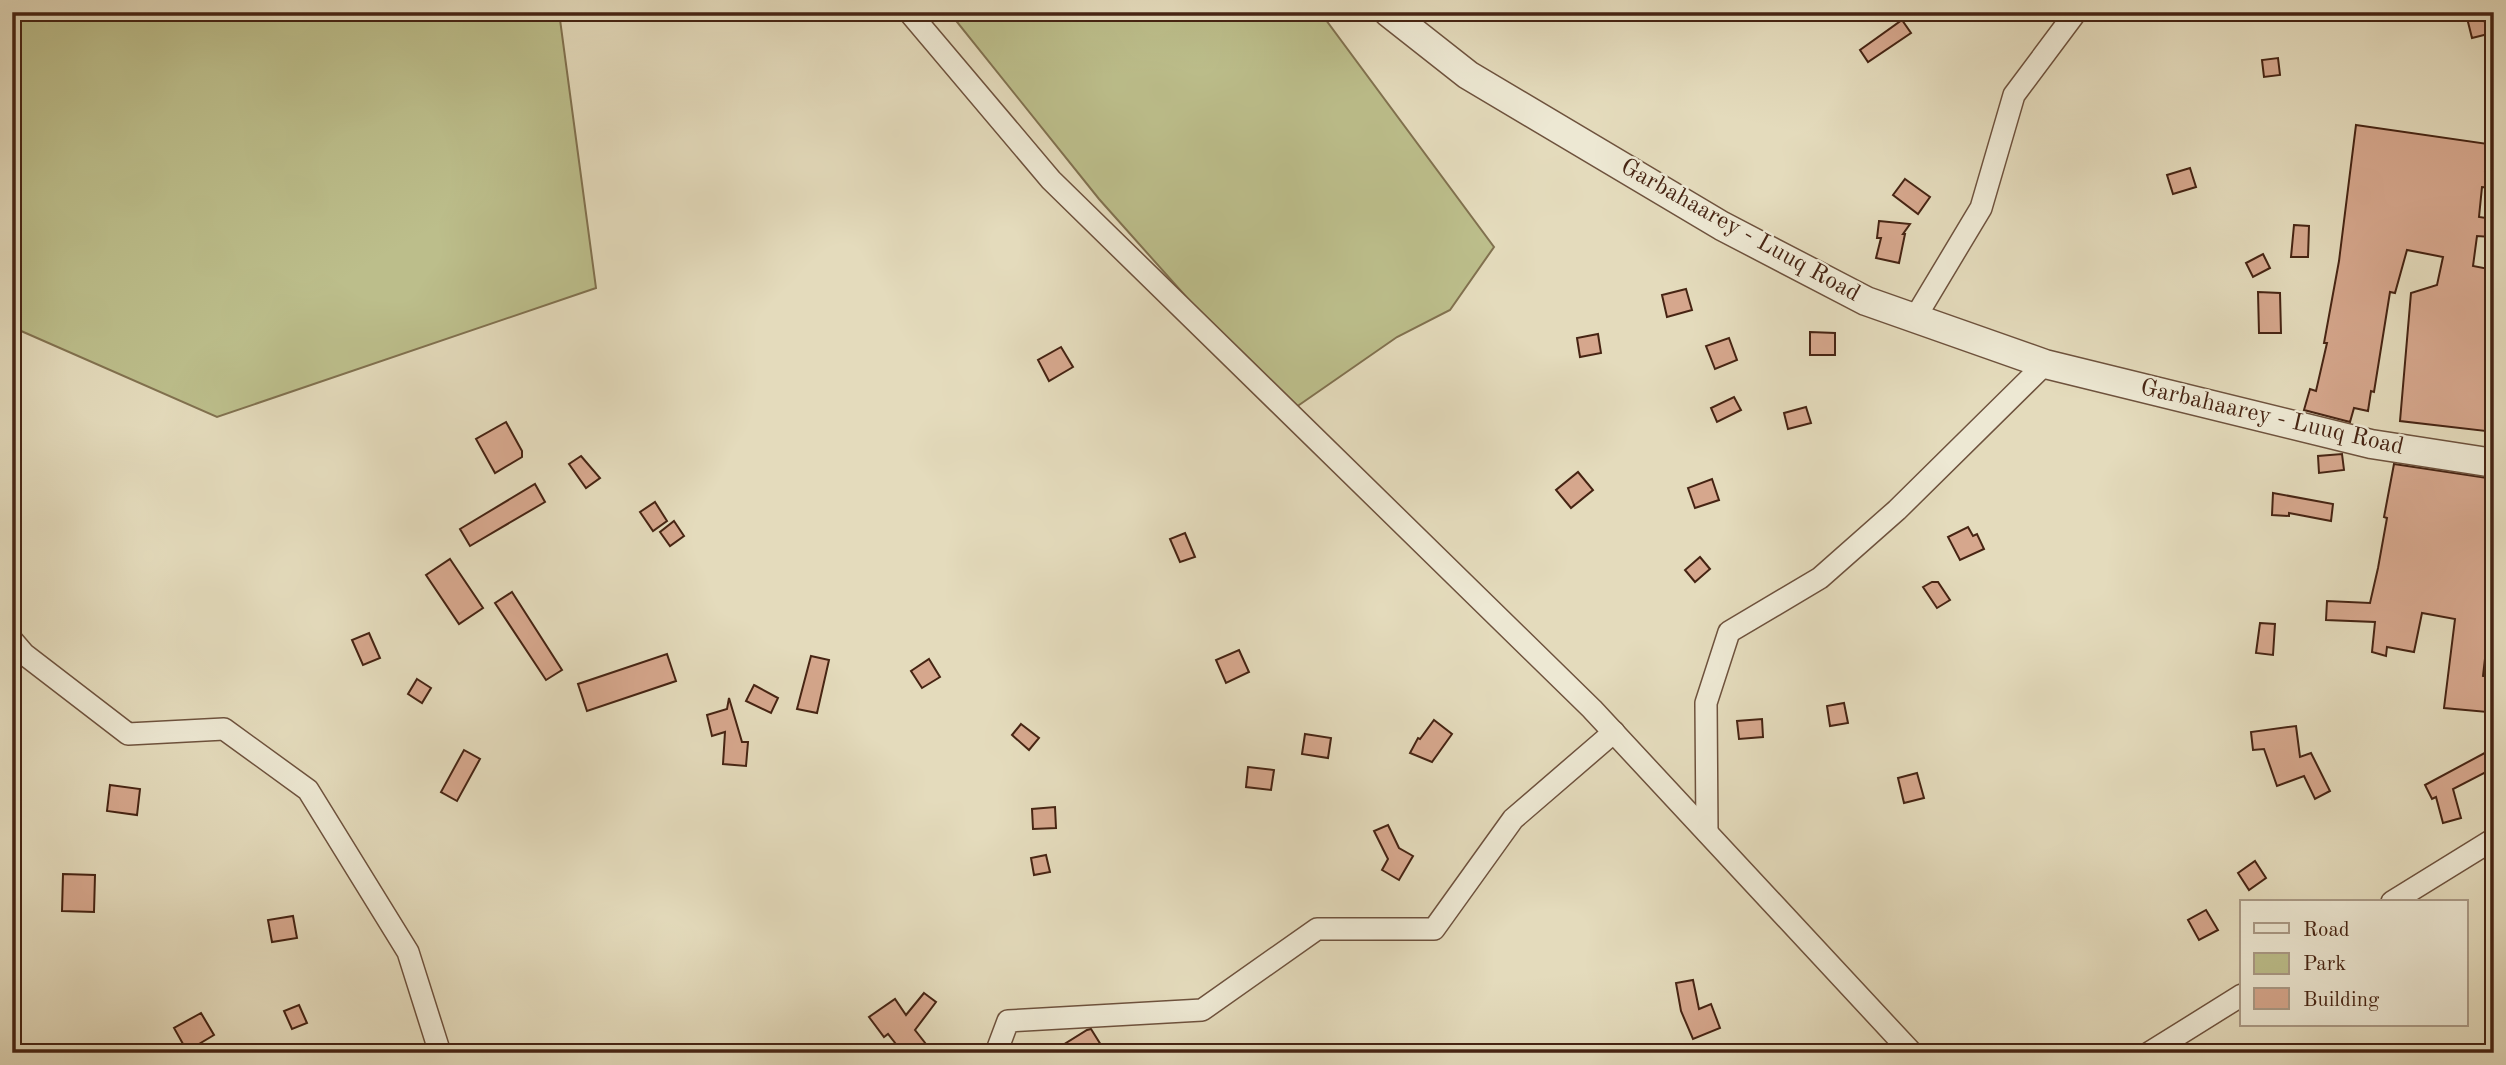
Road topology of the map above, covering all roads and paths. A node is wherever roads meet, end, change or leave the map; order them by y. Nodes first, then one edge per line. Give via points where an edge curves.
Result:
1 (909, 12) edge
2 (1388, 12) edge
3 (2076, 12) edge
4 (1915, 318) junction
5 (2045, 364) junction
6 (2494, 463) edge
7 (12, 640) edge
8 (1614, 732) junction
9 (1707, 832) junction
10 (2494, 839) edge
11 (2395, 900) edge
12 (2240, 996) edge
13 (440, 1053) edge
14 (996, 1053) edge
15 (1913, 1053) edge
16 (2149, 1053) edge

1 - 8 street via 1051,180
2 - 4 street, Garbahaarey - Luuq Road via 1468,75 1722,226 1866,301
3 - 4 street via 2014,95 1981,208
4 - 5 street, Garbahaarey - Luuq Road
5 - 6 street, Garbahaarey - Luuq Road via 2371,444
5 - 9 street via 1897,510 1820,578 1729,632 1706,703
7 - 13 street via 128,734 224,729 308,790 408,952
8 - 9 street
8 - 14 street via 1513,819 1434,929 1317,929 1202,1010 1008,1021
9 - 15 street
10 - 11 street
12 - 16 street

